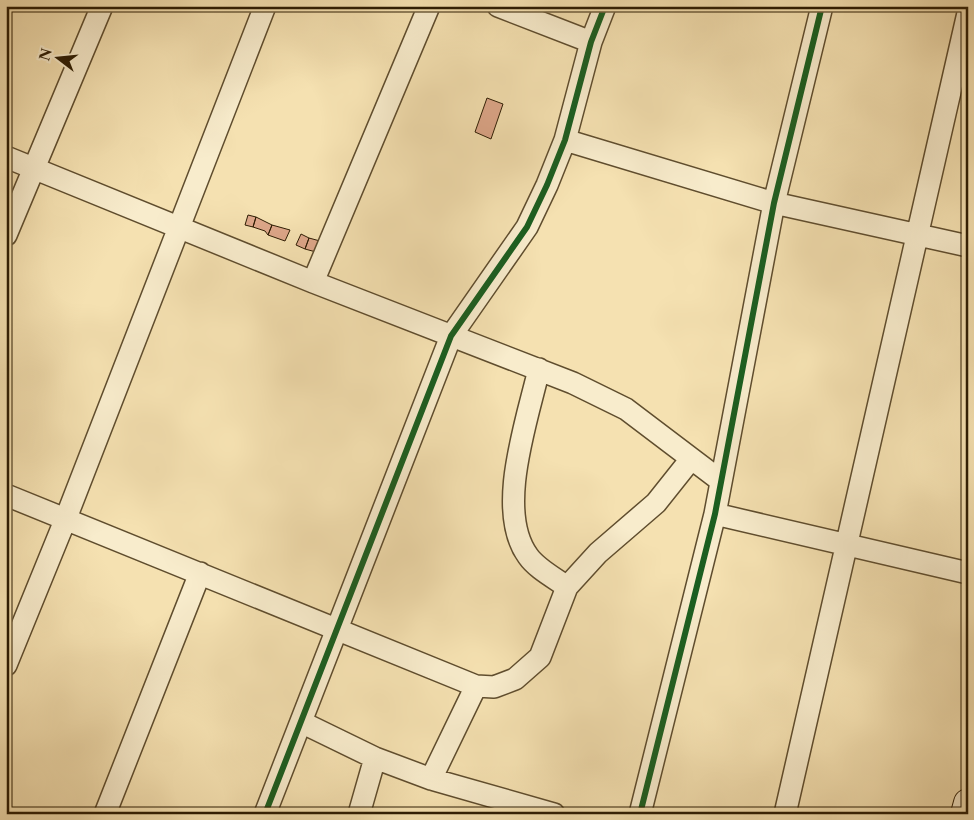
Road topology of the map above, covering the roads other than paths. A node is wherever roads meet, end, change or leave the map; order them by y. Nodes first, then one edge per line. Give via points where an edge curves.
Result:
1 (102, 6) edge
2 (265, 6) edge
3 (429, 6) edge
4 (498, 6) edge
5 (605, 6) edge
6 (822, 6) edge
7 (968, 13) edge
8 (591, 42) junction
9 (565, 140) junction
10 (6, 157) edge
11 (34, 168) junction
12 (774, 204) junction
13 (180, 227) junction
14 (6, 235) edge
15 (917, 235) junction
16 (968, 246) edge
17 (312, 282) junction
18 (451, 336) junction
19 (539, 370) junction
20 (691, 459) junction
21 (721, 481) junction
22 (6, 495) edge
23 (715, 514) junction
24 (66, 518) junction
25 (848, 546) junction
26 (200, 573) junction
27 (968, 573) edge
28 (567, 587) junction
29 (337, 630) junction
30 (6, 665) edge
31 (476, 686) junction
32 (301, 722) junction
33 (375, 758) junction
34 (431, 779) junction
35 (968, 803) edge
36 (498, 807) edge
37 (105, 814) edge
38 (265, 814) edge
39 (358, 814) edge
40 (554, 814) edge
41 (640, 814) edge
42 (785, 814) edge
43 (965, 814) edge

1 - 11 street
2 - 13 street
3 - 17 street
4 - 8 street
5 - 8 street
6 - 12 street
7 - 15 street
8 - 9 street
9 - 12 street
9 - 18 street via 527,227
10 - 11 street
11 - 13 street
11 - 14 street
12 - 15 street
12 - 21 street
13 - 17 street
13 - 24 street
15 - 16 street
15 - 25 street
17 - 18 street
18 - 19 street
18 - 29 street
19 - 20 street via 626,409
19 - 28 street via 513,488 512,510 522,546 529,558
20 - 21 street
20 - 28 street via 656,503 598,552
21 - 23 street
22 - 24 street
23 - 25 street
23 - 41 street
24 - 26 street
24 - 30 street
25 - 27 street
25 - 42 street
26 - 29 street
26 - 37 street
28 - 31 street via 540,657 515,679 494,687
29 - 31 street
29 - 32 street
31 - 34 street
32 - 33 street
32 - 38 street
33 - 34 street
33 - 39 street
34 - 36 street
35 - 43 street
36 - 40 street

